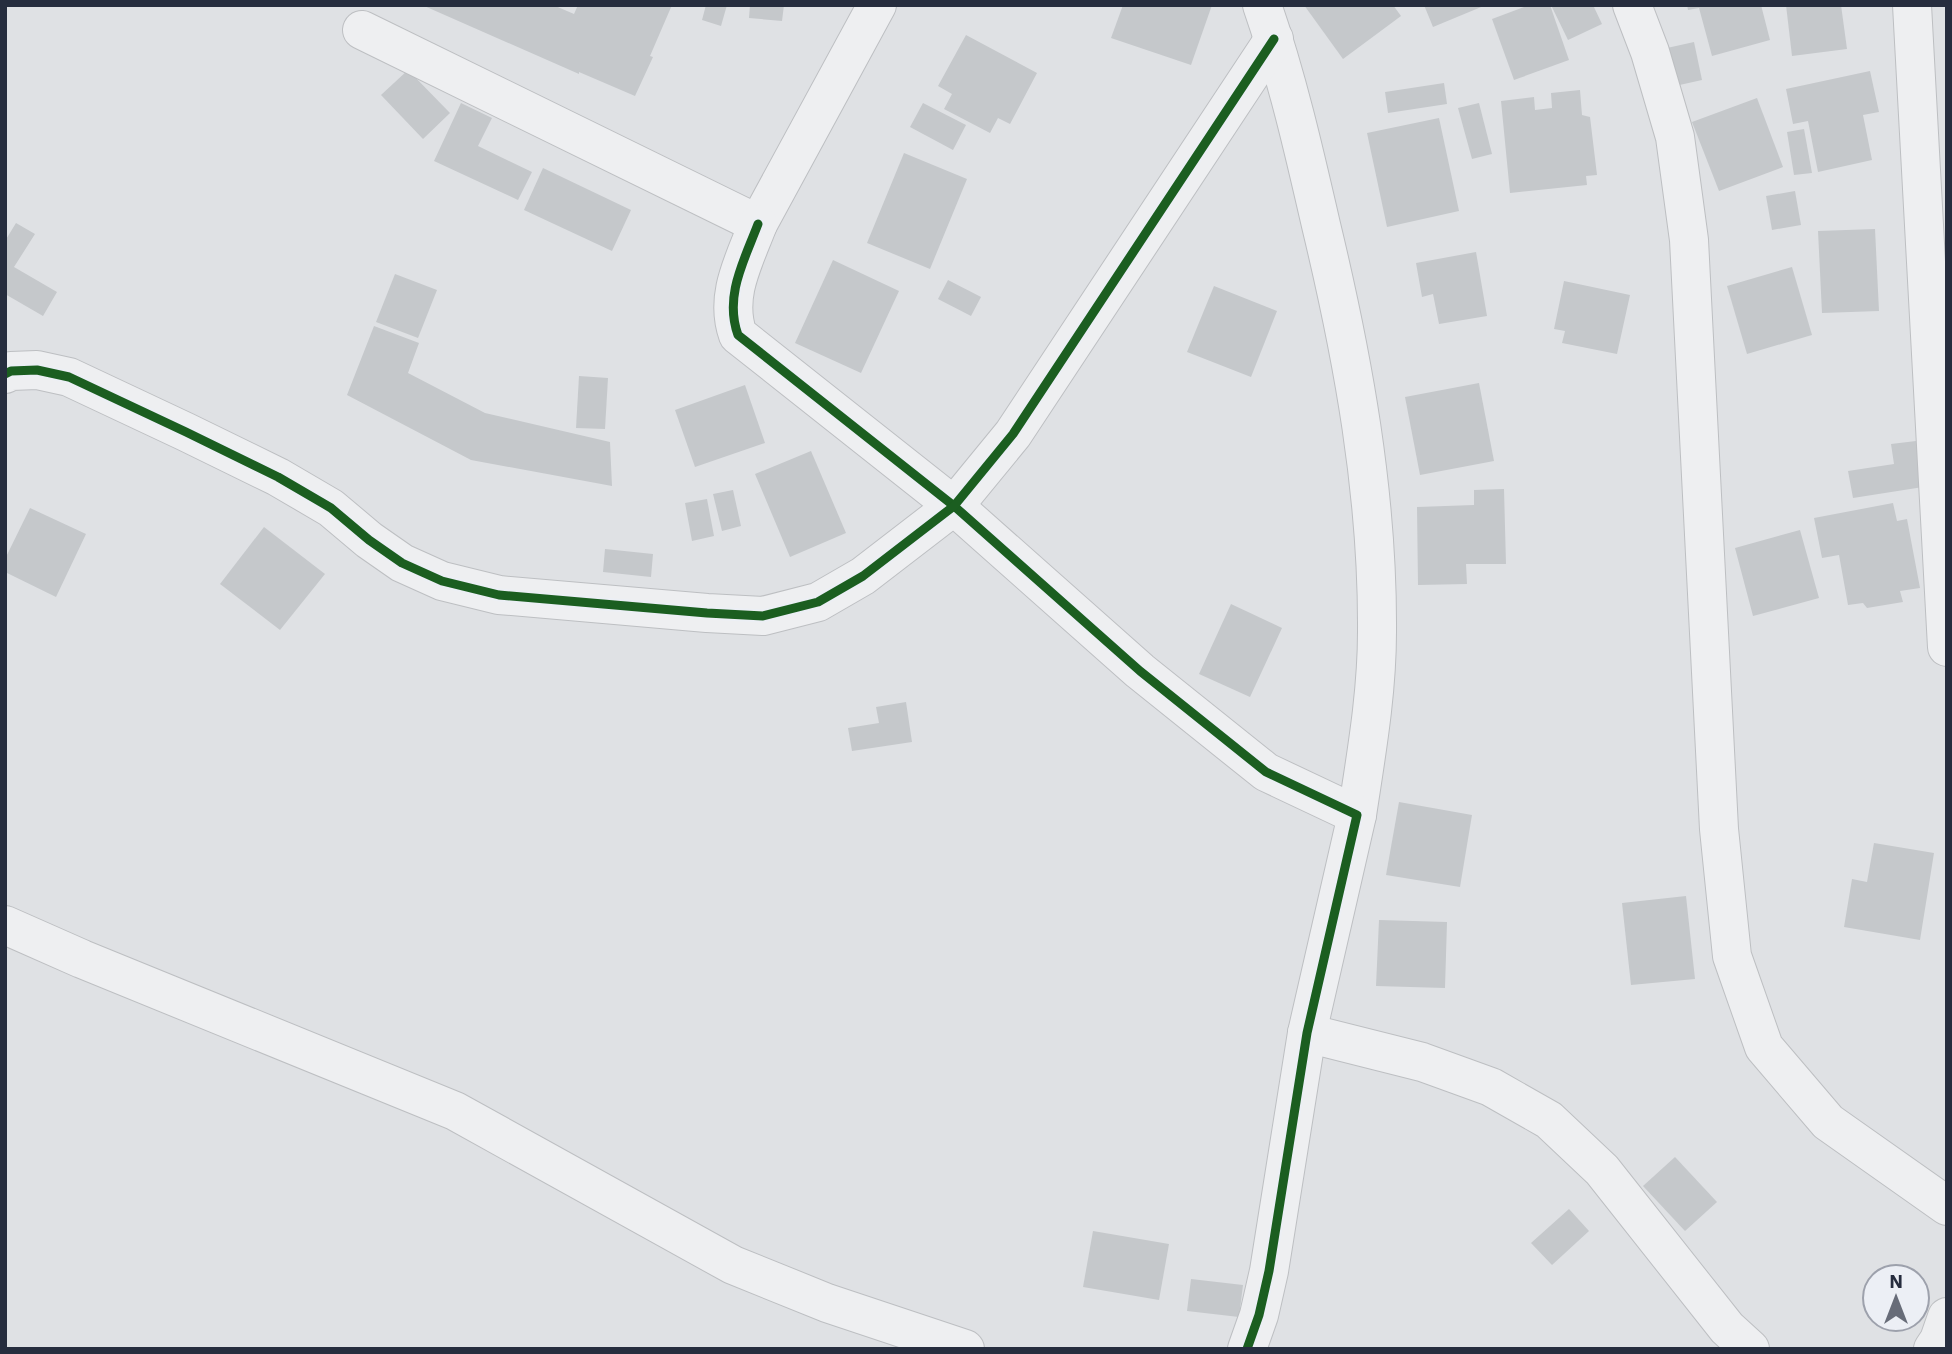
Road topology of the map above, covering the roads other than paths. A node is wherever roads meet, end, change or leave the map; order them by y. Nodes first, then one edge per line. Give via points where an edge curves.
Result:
1 (877, 5) edge
2 (1632, 5) edge
3 (1912, 5) edge
4 (1268, 22) edge
5 (362, 30) dead end
6 (758, 224) junction
7 (5, 374) edge
8 (954, 506) junction
9 (1947, 647) edge
10 (1357, 815) junction
11 (5, 925) edge
12 (1307, 1033) junction
13 (1947, 1206) edge
14 (1947, 1317) edge
15 (965, 1349) edge
16 (1247, 1349) edge
17 (1750, 1349) edge
18 (1933, 1349) edge

1 - 6 street
2 - 13 street via 1675,137 1689,240 1718,829 1732,956 1764,1047 1828,1122
3 - 9 street
4 - 8 street via 1013,435
4 - 10 street via 1333,275 1354,372 1371,488 1377,632 1372,721
5 - 6 street
6 - 8 street via 733,298 732,318 738,335
7 - 8 street via 37,370 69,377 278,477 331,508 402,563 442,581 499,595 763,616 830,596
8 - 10 street via 1140,671 1266,772
10 - 12 street
11 - 15 street via 456,1111 733,1265 827,1303
12 - 16 street via 1269,1271
12 - 17 street via 1422,1062 1480,1083 1549,1121 1602,1170 1727,1328
14 - 18 street

